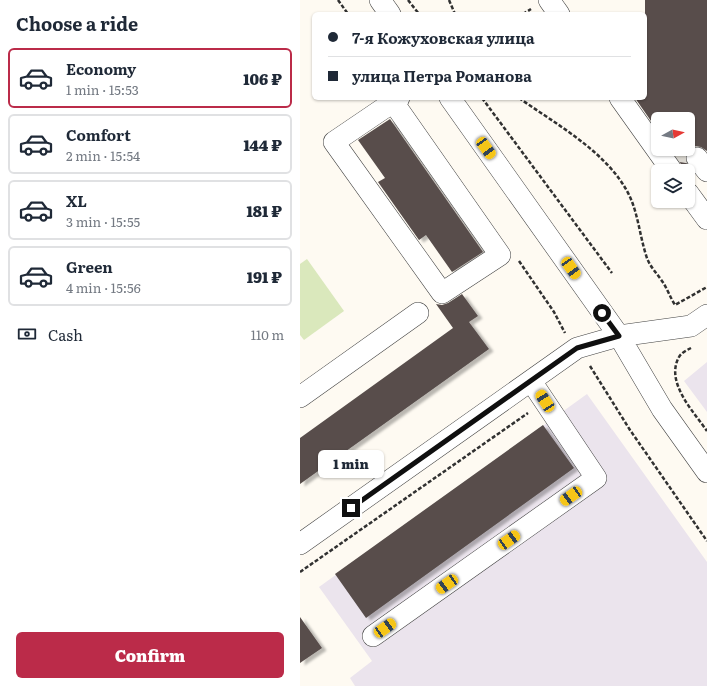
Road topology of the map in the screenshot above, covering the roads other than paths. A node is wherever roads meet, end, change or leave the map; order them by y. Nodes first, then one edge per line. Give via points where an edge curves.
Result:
1 (380, 0) edge
2 (549, 0) edge
3 (389, 12) edge
4 (558, 12) edge
5 (396, 100) edge
6 (451, 100) edge
7 (622, 100) edge
8 (651, 136) edge
9 (695, 203) edge
10 (707, 219) edge
11 (418, 313) dead end
12 (707, 315) edge
13 (619, 336) junction
14 (532, 381) junction
15 (303, 389) edge
16 (707, 472) edge
17 (300, 544) edge
18 (372, 636) dead end

1 - 3 street
2 - 4 street
5 - 5 street via 334,142 442,293 500,255
6 - 13 street
7 - 8 street
9 - 10 street
11 - 15 street
12 - 13 street via 691,326
13 - 14 street via 577,348
13 - 16 street via 662,409
14 - 17 street
14 - 18 street via 596,478

